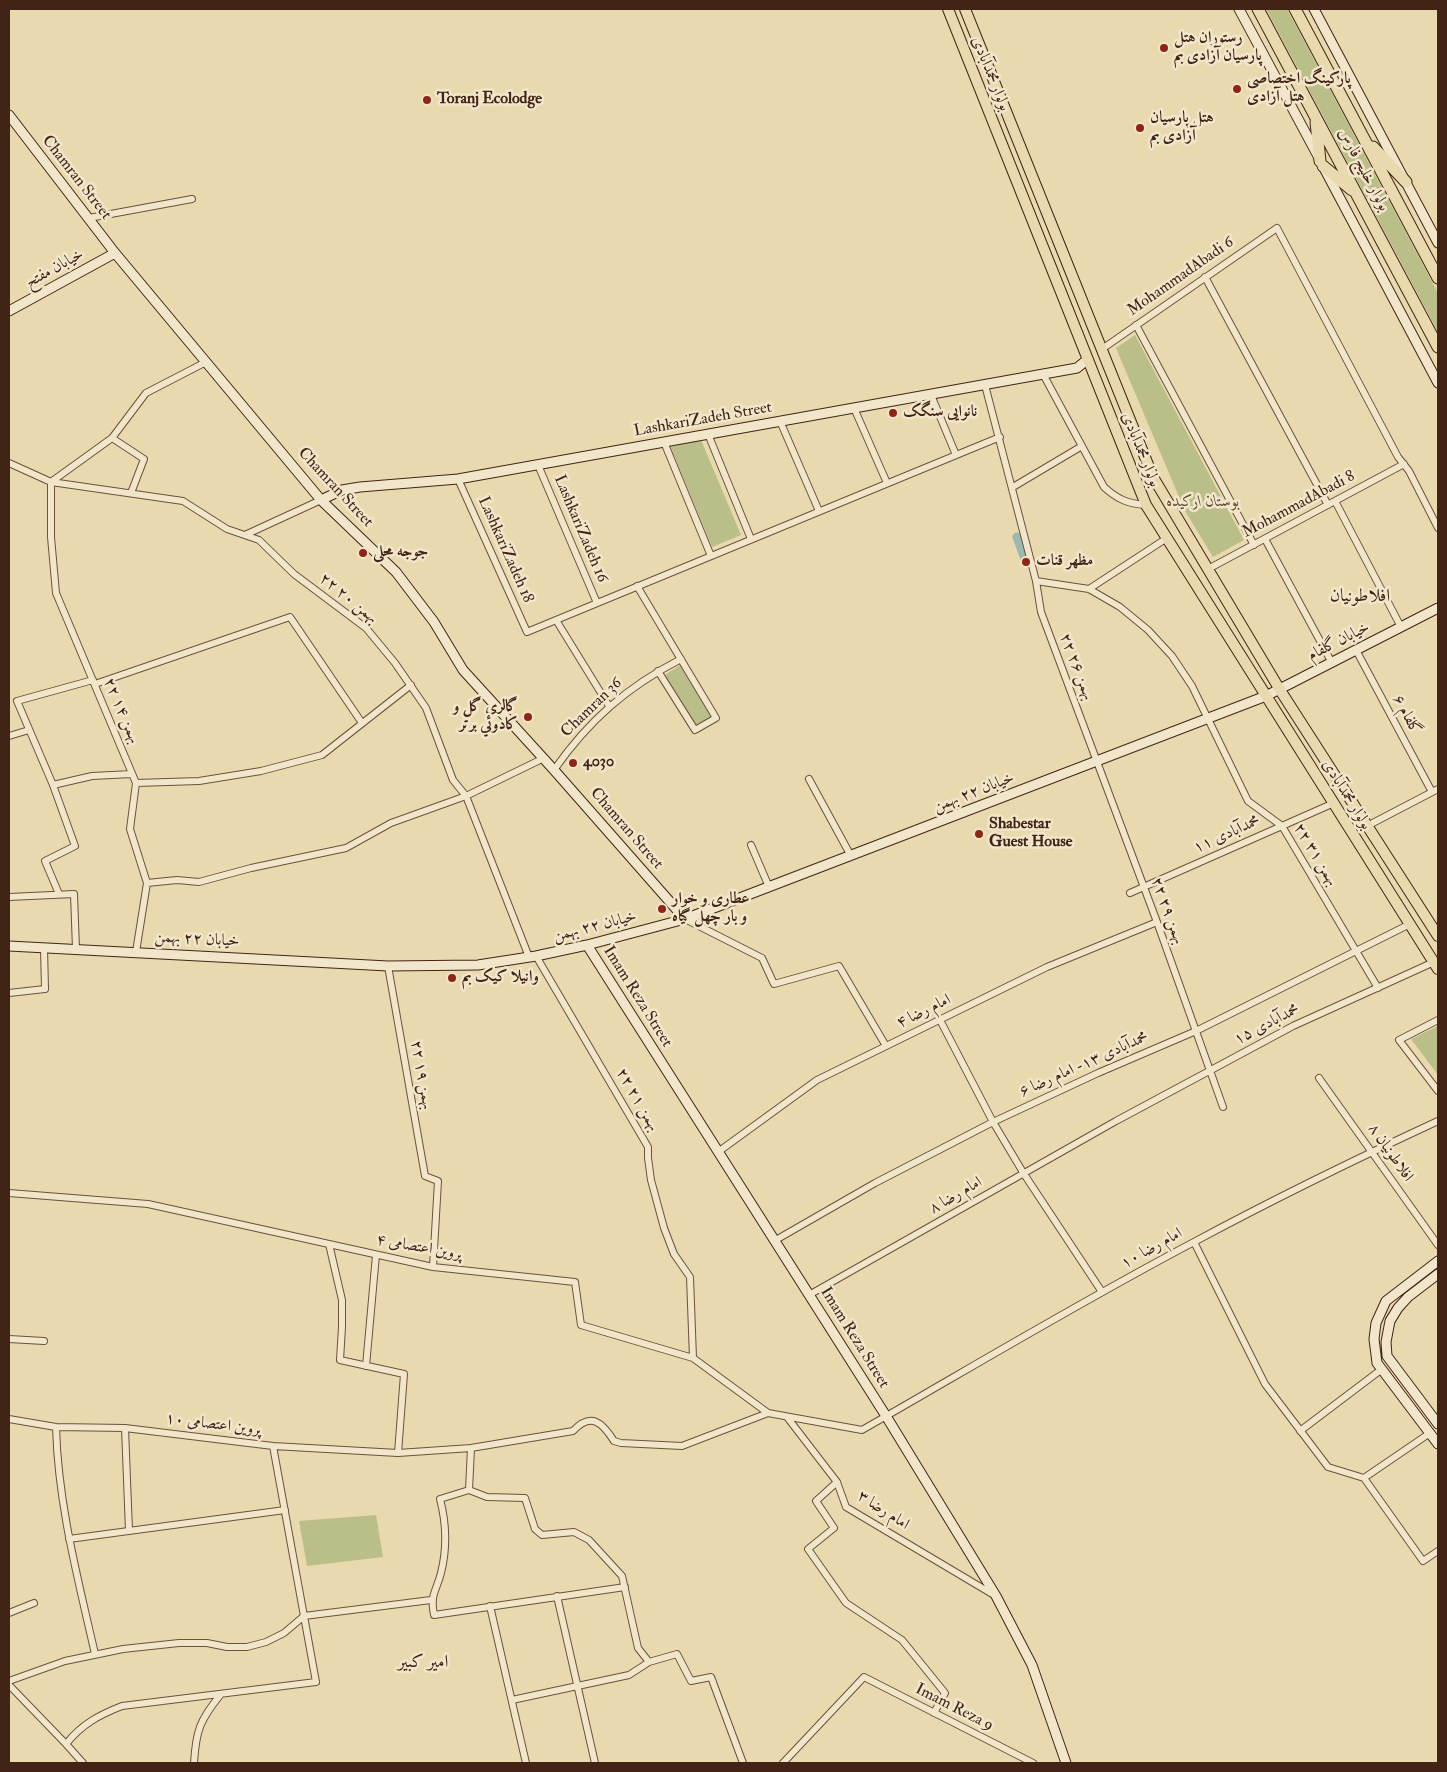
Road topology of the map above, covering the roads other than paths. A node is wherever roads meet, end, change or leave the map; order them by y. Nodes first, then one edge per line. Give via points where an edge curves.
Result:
1 (948, 9) edge
2 (966, 9) edge
3 (1239, 9) edge
4 (1258, 9) edge
5 (1295, 9) edge
6 (1314, 9) edge
7 (9, 114) edge
8 (1315, 116) junction
9 (1363, 136) junction
10 (1321, 163) junction
11 (1406, 182) junction
12 (1357, 194) junction
13 (192, 199) dead end
14 (89, 218) junction
15 (1438, 242) edge
16 (115, 253) junction
17 (1205, 277) junction
18 (1438, 278) edge
19 (9, 311) edge
20 (1136, 325) junction
21 (1438, 348) edge
22 (1102, 349) junction
23 (1088, 359) junction
24 (206, 362) junction
25 (1042, 374) junction
26 (1438, 383) edge
27 (986, 385) junction
28 (931, 394) junction
29 (854, 408) junction
30 (780, 422) junction
31 (708, 434) junction
32 (1000, 437) junction
33 (112, 438) junction
34 (664, 442) junction
35 (1082, 446) junction
36 (956, 455) junction
37 (9, 463) edge
38 (1404, 464) junction
39 (538, 465) junction
40 (458, 479) junction
41 (51, 482) junction
42 (887, 483) junction
43 (1013, 487) junction
44 (131, 493) junction
45 (322, 500) junction
46 (1335, 501) junction
47 (1146, 505) junction
48 (1328, 505) junction
49 (819, 511) junction
50 (1438, 528) edge
51 (245, 535) junction
52 (1167, 538) junction
53 (1265, 538) junction
54 (751, 539) junction
55 (1254, 545) junction
56 (711, 556) junction
57 (1208, 569) junction
58 (1036, 581) junction
59 (637, 586) junction
60 (1089, 589) junction
61 (597, 603) junction
62 (1438, 608) edge
63 (556, 620) junction
64 (1401, 627) junction
65 (1356, 650) junction
66 (681, 659) junction
67 (1332, 663) junction
68 (658, 671) junction
69 (94, 682) junction
70 (411, 686) junction
71 (1280, 690) junction
72 (1266, 696) junction
73 (609, 706) junction
74 (1208, 719) junction
75 (362, 724) junction
76 (30, 730) junction
77 (9, 736) edge
78 (544, 758) junction
79 (1097, 761) junction
80 (554, 770) junction
81 (132, 774) junction
82 (809, 779) dead end
83 (136, 783) junction
84 (52, 785) junction
85 (1435, 791) edge
86 (466, 796) junction
87 (1334, 803) junction
88 (1282, 826) junction
89 (1368, 826) junction
90 (751, 845) dead end
91 (851, 856) junction
92 (147, 882) junction
93 (769, 887) junction
94 (1144, 887) junction
95 (1130, 893) dead end
96 (59, 894) junction
97 (9, 897) edge
98 (685, 919) junction
99 (1157, 922) junction
100 (1410, 924) junction
101 (1438, 936) edge
102 (587, 945) junction
103 (9, 946) edge
104 (44, 948) junction
105 (76, 949) junction
106 (1356, 950) junction
107 (136, 952) junction
108 (533, 957) junction
109 (388, 966) junction
110 (1436, 966) edge
111 (1378, 988) junction
112 (9, 993) edge
113 (940, 1020) junction
114 (1438, 1020) edge
115 (1196, 1031) junction
116 (886, 1046) junction
117 (1210, 1070) junction
118 (1319, 1078) dead end
119 (1438, 1091) edge
120 (1223, 1107) dead end
121 (1116, 1121) joint
122 (1438, 1121) edge
123 (992, 1122) junction
124 (718, 1152) junction
125 (1372, 1152) junction
126 (1024, 1174) junction
127 (9, 1194) edge
128 (774, 1241) junction
129 (1194, 1242) junction
130 (329, 1244) junction
131 (1438, 1245) edge
132 (376, 1255) junction
133 (1438, 1261) edge
134 (433, 1267) junction
135 (1438, 1274) edge
136 (1102, 1292) junction
137 (809, 1296) junction
138 (9, 1338) edge
139 (44, 1341) dead end
140 (693, 1358) junction
141 (366, 1366) junction
142 (1382, 1369) junction
143 (768, 1414) junction
144 (886, 1416) junction
145 (787, 1417) junction
146 (9, 1419) edge
147 (1438, 1424) edge
148 (56, 1427) junction
149 (125, 1428) junction
150 (1300, 1431) junction
151 (1430, 1433) junction
152 (1438, 1444) edge
153 (273, 1446) junction
154 (471, 1448) junction
155 (398, 1454) junction
156 (1364, 1478) junction
157 (837, 1482) junction
158 (469, 1490) junction
159 (285, 1510) junction
160 (129, 1531) junction
161 (69, 1539) junction
162 (1438, 1550) edge
163 (625, 1587) junction
164 (557, 1596) junction
165 (996, 1596) junction
166 (431, 1600) junction
167 (34, 1603) dead end
168 (490, 1606) junction
169 (9, 1612) edge
170 (304, 1616) junction
171 (95, 1654) junction
172 (648, 1662) junction
173 (9, 1681) edge
174 (9, 1685) edge
175 (578, 1686) junction
176 (221, 1694) junction
177 (512, 1700) junction
178 (934, 1713) junction
179 (66, 1744) junction
180 (83, 1763) edge
181 (194, 1763) edge
182 (526, 1763) edge
183 (595, 1763) edge
184 (743, 1763) edge
185 (783, 1763) edge
186 (1033, 1763) edge
187 (1066, 1763) edge

1 - 23 main road, بولوار محمدآبادی
2 - 22 main road, بولوار محمدآبادی
3 - 10 street
4 - 8 highway, بولوار خلیج فارس
5 - 9 highway, بولوار خلیج فارس
6 - 11 street
7 - 14 street, Chamran Street
8 - 10 highway
8 - 12 highway, بولوار خلیج فارس
9 - 11 highway
9 - 18 highway, بولوار خلیج فارس
10 - 12 highway
10 - 26 street
11 - 15 street
12 - 21 highway, بولوار خلیج فارس
13 - 14 street
14 - 16 street, Chamran Street
16 - 19 street, خیابان مفتح
16 - 24 street, Chamran Street
17 - 20 street, MohammadAbadi 6
17 - 38 street, MohammadAbadi 6 via 1277,228
17 - 48 street
20 - 22 street, MohammadAbadi 6
20 - 55 street
22 - 23 main road
22 - 57 main road, بولوار محمدآبادی via 1153,477
23 - 25 street, LashkariZadeh Street via 1077,368
23 - 47 main road, بولوار محمدآبادی
24 - 33 street via 146,393
24 - 45 street, Chamran Street
25 - 27 street, LashkariZadeh Street
25 - 35 street
27 - 28 street, LashkariZadeh Street
27 - 32 street, ۲۲ بهمن ۲۶
28 - 29 street, LashkariZadeh Street
28 - 36 street
29 - 30 street, LashkariZadeh Street
29 - 42 street
30 - 31 street, LashkariZadeh Street
30 - 49 street
31 - 34 street, LashkariZadeh Street
31 - 54 street
32 - 36 street
32 - 43 street, ۲۲ بهمن ۲۶
33 - 41 street
33 - 44 street via 144,459
34 - 39 street, LashkariZadeh Street
34 - 56 street
35 - 43 street
35 - 47 street via 1104,487 1112,495 1132,504
36 - 42 street
37 - 41 street, ۲۲ بهمن ۲۰
38 - 46 street, MohammadAbadi 8
38 - 50 street
39 - 40 street, LashkariZadeh Street
39 - 61 street, LashkariZadeh 16
40 - 45 street, LashkariZadeh Street via 360,487 342,490
40 - 63 street, LashkariZadeh 18 via 526,632
41 - 44 street, ۲۲ بهمن ۲۰
41 - 69 street, ۲۲ بهمن ۱۴ via 56,593
42 - 49 street
43 - 58 street, ۲۲ بهمن ۲۶
44 - 51 street, ۲۲ بهمن ۲۰ via 183,500 227,529
45 - 51 street
45 - 78 street, Chamran Street via 396,572 434,622 463,670
46 - 48 street, MohammadAbadi 8
46 - 64 street
47 - 52 main road, بولوار محمدآبادی
48 - 53 street, MohammadAbadi 8
49 - 54 street
51 - 70 street, ۲۲ بهمن ۲۰ via 259,540 294,574 366,628
52 - 60 street
52 - 72 main road, بولوار محمدآبادی
53 - 55 street, MohammadAbadi 8
53 - 67 street
54 - 56 street
55 - 57 street, MohammadAbadi 8
56 - 59 street
57 - 71 main road, بولوار محمدآبادی
58 - 60 street
58 - 79 street, ۲۲ بهمن ۲۶ via 1041,612
59 - 61 street
59 - 66 street
60 - 74 street, ۲۲ بهمن ۳۱ via 1120,607 1148,630 1192,686
61 - 63 street
62 - 64 street, خیابان گلفام
63 - 73 street
64 - 65 street, خیابان گلفام
65 - 67 street, خیابان گلفام
65 - 85 street, گلفام ۶
66 - 68 street, Chamran 36
66 - 68 street via 716,718 695,730
67 - 71 street, خیابان گلفام
68 - 73 street, Chamran 36
69 - 75 street via 290,618
69 - 76 street via 17,701
69 - 81 street, ۲۲ بهمن ۱۴
70 - 75 street
70 - 86 street, ۲۲ بهمن ۲۰ via 426,708 453,780
71 - 72 street, خیابان گلفام
71 - 89 main road, بولوار محمدآبادی
72 - 74 street, خیابان ۲۲ بهمن
72 - 87 main road, بولوار محمدآبادی
73 - 80 street, Chamran 36 via 570,747
74 - 79 street, خیابان ۲۲ بهمن
74 - 88 street, ۲۲ بهمن ۳۱ via 1248,801
75 - 83 street via 322,755 261,771 199,781
76 - 77 street
76 - 84 street
78 - 80 street, Chamran Street
78 - 86 street
79 - 91 street, خیابان ۲۲ بهمن
79 - 94 street, ۲۲ بهمن ۲۹
80 - 98 street, Chamran Street
81 - 83 street, ۲۲ بهمن ۱۴
81 - 84 street via 92,776
82 - 91 street
83 - 92 street via 130,829
84 - 96 street via 75,846 45,861
85 - 89 street
86 - 92 street via 391,823 346,848 199,882
86 - 108 street, ۲۲ بهمن ۲۰
87 - 88 street, محمدآبادی ۱۱
87 - 100 main road, بولوار محمدآبادی
88 - 94 street, محمدآبادی ۱۱
88 - 106 street, ۲۲ بهمن ۳۱
89 - 101 main road, بولوار محمدآبادی
90 - 93 street
91 - 93 street, خیابان ۲۲ بهمن
92 - 107 street
93 - 98 street, خیابان ۲۲ بهمن
94 - 95 street, محمدآبادی ۱۱
94 - 99 street, ۲۲ بهمن ۲۹
96 - 97 street
96 - 105 street via 74,894
98 - 102 street, خیابان ۲۲ بهمن
98 - 116 street via 762,958 774,984 839,966
99 - 113 street, امام رضا ۴ via 1047,967
99 - 115 street, ۲۲ بهمن ۲۹
100 - 106 street, محمدآبادی ۱۳- امام رضا ۶
100 - 110 main road, بولوار محمدآبادی
102 - 108 street, خیابان ۲۲ بهمن
102 - 124 street, Imam Reza Street
103 - 104 street, خیابان ۲۲ بهمن
104 - 105 street, خیابان ۲۲ بهمن
104 - 112 street via 44,989
105 - 107 street, خیابان ۲۲ بهمن
106 - 111 street, ۲۲ بهمن ۳۱
106 - 115 street, محمدآبادی ۱۳- امام رضا ۶
107 - 109 street, خیابان ۲۲ بهمن
108 - 109 street, خیابان ۲۲ بهمن via 478,965
108 - 140 street, ۲۲ بهمن ۲۱ via 648,1147 651,1180 664,1228 674,1254 690,1277
109 - 134 street, ۲۲ بهمن ۱۹ via 425,1176 438,1181
110 - 111 street, محمدآبادی ۱۵
111 - 117 street, محمدآبادی ۱۵ via 1293,1026
113 - 116 street, امام رضا ۴
113 - 123 street
114 - 119 street via 1399,1040
115 - 117 street, ۲۲ بهمن ۲۹
115 - 123 street, محمدآبادی ۱۳- امام رضا ۶
116 - 124 street, امام رضا ۴ via 817,1080
117 - 120 street, ۲۲ بهمن ۲۹
117 - 121 street, محمدآبادی ۱۵
118 - 125 street, افلاطونیان ۸
121 - 126 street, امام رضا ۸
122 - 125 street, امام رضا ۱۰
123 - 126 street
123 - 128 street, محمدآبادی ۱۳- امام رضا ۶ via 875,1183
124 - 128 street, Imam Reza Street
125 - 129 street, امام رضا ۱۰
125 - 131 street, افلاطونیان ۸
126 - 136 street
126 - 137 street, امام رضا ۸
127 - 130 street, پروین اعتصامی ۴ via 148,1204
128 - 137 street, Imam Reza Street
129 - 136 street, امام رضا ۱۰
129 - 150 street via 1265,1384
130 - 132 street, پروین اعتصامی ۴
130 - 141 street via 342,1300 340,1360
132 - 134 street, پروین اعتصامی ۴
132 - 141 street
133 - 142 street via 1386,1301 1382,1308 1374,1339 1377,1363
134 - 140 street, پروین اعتصامی ۴ via 575,1282 582,1325
135 - 147 street via 1398,1308 1390,1321 1386,1342 1387,1356
136 - 144 street, امام رضا ۱۰
137 - 144 street, Imam Reza Street
138 - 139 street
140 - 143 street, پروین اعتصامی ۴
141 - 155 street via 404,1374
142 - 150 street
142 - 151 street
143 - 145 street, امام رضا ۱۰
143 - 154 street via 682,1446 614,1441 606,1428 598,1422 589,1421 580,1423 573,1431
144 - 145 street, امام رضا ۱۰ via 862,1430
144 - 165 street, Imam Reza Street
145 - 157 street, امام رضا ۳
146 - 148 street, پروین اعتصامی ۱۰
148 - 149 street, پروین اعتصامی ۱۰
148 - 161 street via 56,1451
149 - 153 street, پروین اعتصامی ۱۰
149 - 160 street
150 - 156 street via 1328,1468
151 - 152 street
151 - 156 street
153 - 155 street
153 - 159 street, پروین اعتصامی ۱۰
154 - 155 street
154 - 158 street
156 - 162 street via 1423,1561
157 - 165 street, امام رضا ۳ via 846,1507
157 - 178 street via 816,1501 834,1528 808,1549 846,1603 902,1640 945,1693
158 - 163 street via 487,1498 525,1498 535,1529 542,1535 574,1532 589,1540 622,1576
158 - 166 street via 440,1499 445,1542 441,1572
159 - 160 street
159 - 170 street, پروین اعتصامی ۱۰
160 - 161 street
161 - 171 street
163 - 164 street
163 - 172 street via 638,1648
164 - 168 street
164 - 175 street
165 - 187 street, Imam Reza Street via 1032,1665
166 - 168 street via 434,1614
166 - 170 street
167 - 169 street
168 - 177 street
170 - 171 street via 266,1642 247,1647 179,1643
170 - 176 street, پروین اعتصامی ۱۰ via 316,1682
171 - 173 street
172 - 175 street via 629,1675
172 - 184 street via 677,1654 691,1680 711,1677
174 - 179 street
175 - 177 street
175 - 183 street
176 - 179 street via 122,1706 97,1716 75,1732
176 - 181 street via 205,1714 196,1738
177 - 182 street
178 - 185 street, Imam Reza 9 via 864,1677
178 - 186 street, Imam Reza 9
179 - 180 street

